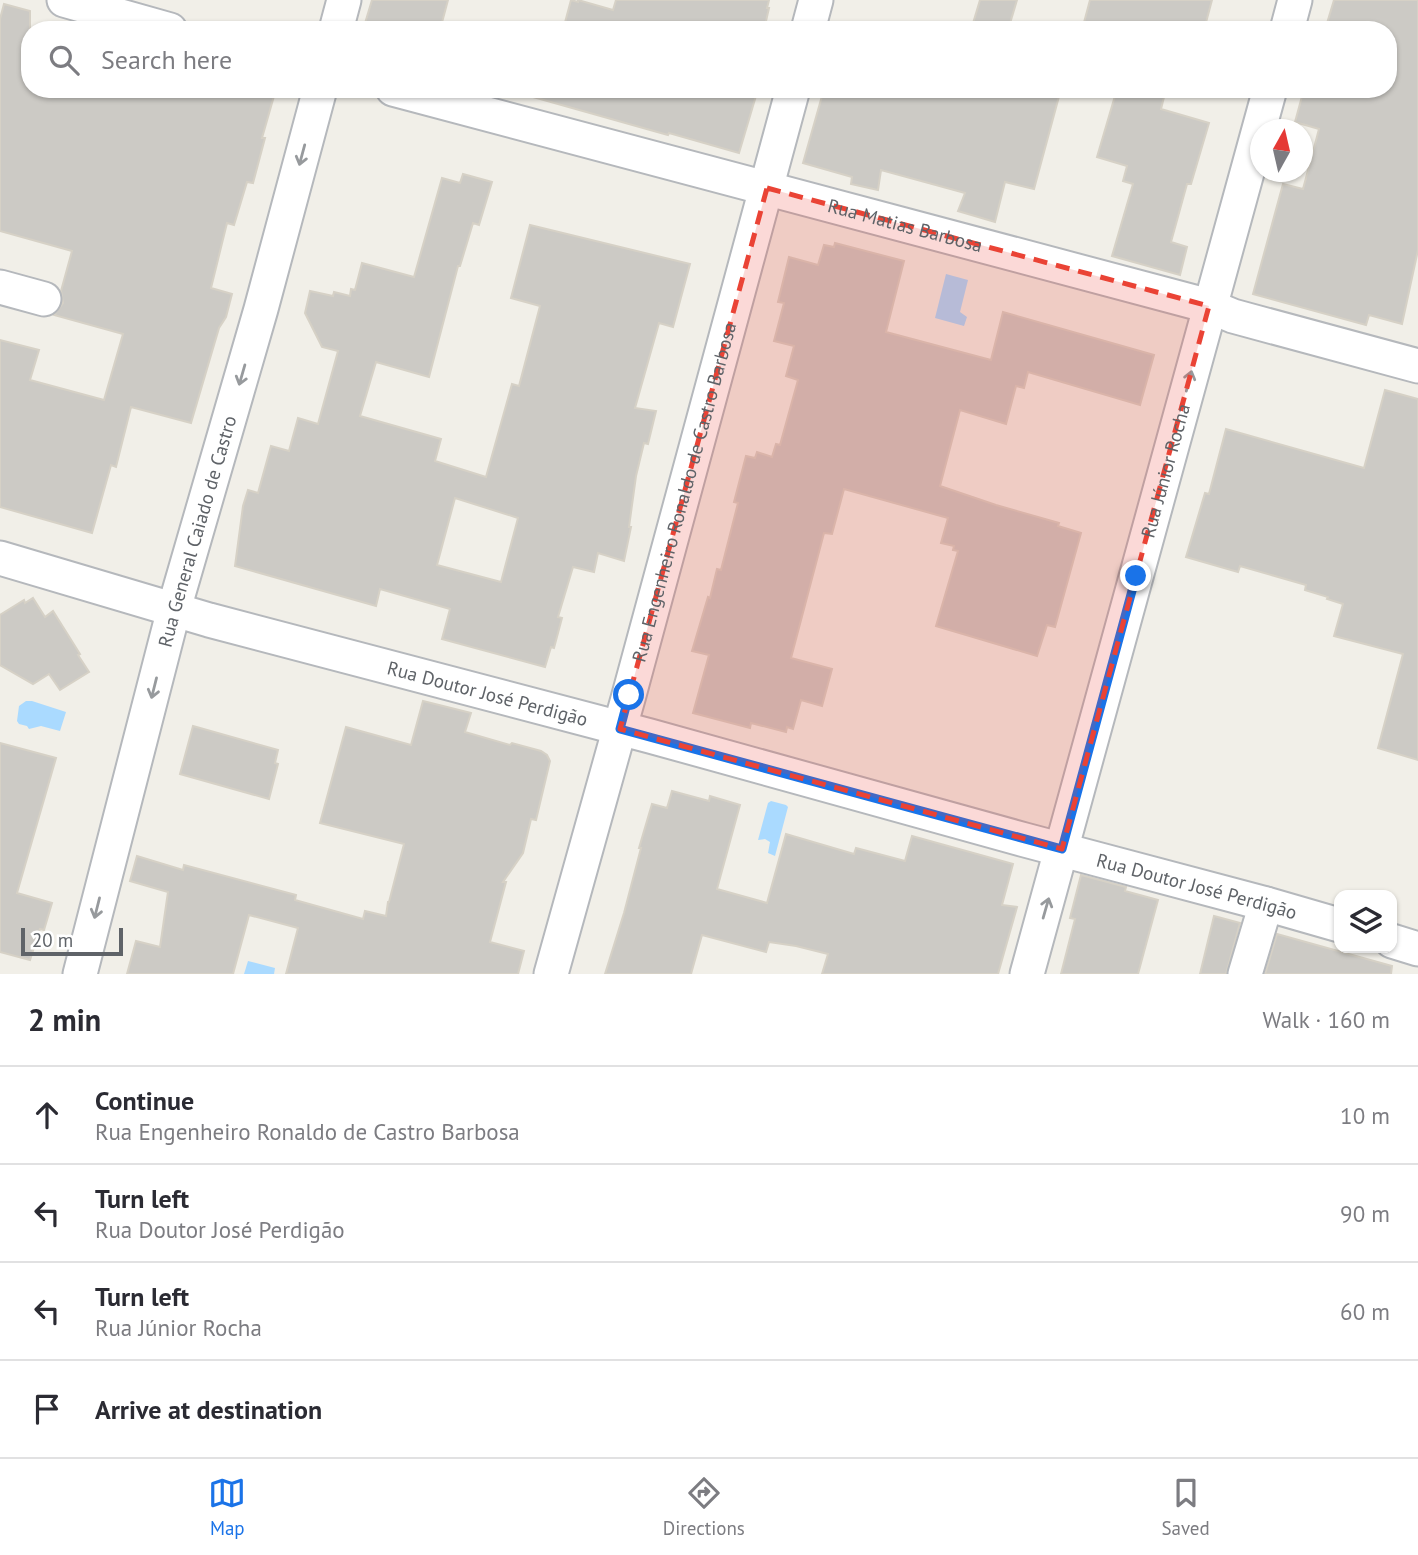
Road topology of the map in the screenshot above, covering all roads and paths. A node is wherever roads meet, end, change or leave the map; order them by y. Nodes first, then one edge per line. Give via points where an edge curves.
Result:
1 (64, 0) edge
2 (344, 0) edge
3 (816, 0) edge
4 (1295, 0) edge
5 (138, 21) edge
6 (338, 21) edge
7 (810, 21) edge
8 (1289, 21) edge
9 (318, 98) edge
10 (427, 98) edge
11 (791, 98) edge
12 (1267, 98) edge
13 (767, 188) junction
14 (0, 287) edge
15 (44, 299) dead end
16 (1209, 306) junction
17 (1418, 366) edge
18 (0, 558) edge
19 (174, 609) junction
20 (620, 729) junction
21 (1062, 849) junction
22 (1266, 904) junction
23 (1334, 924) edge
24 (1397, 943) edge
25 (1418, 949) edge
26 (80, 974) edge
27 (551, 974) edge
28 (1027, 974) edge
29 (1245, 974) edge

1 - 5 street
2 - 6 street
3 - 7 street
4 - 8 street
9 -> 19 street, Rua General Caiado de Castro
10 - 13 street, Rua Matias Barbosa
11 - 13 street, Rua Engenheiro Ronaldo de Castro Barbosa
12 - 16 street, Rua Júnior Rocha
13 - 16 street, Rua Matias Barbosa
13 - 20 street, Rua Engenheiro Ronaldo de Castro Barbosa
14 - 15 street
16 - 17 street, Rua Matias Barbosa
21 -> 16 street, Rua Júnior Rocha
18 - 19 street, Rua Doutor José Perdigão
19 - 20 street, Rua Doutor José Perdigão
19 -> 26 street, Rua General Caiado de Castro
20 - 21 street, Rua Doutor José Perdigão
20 - 27 street, Rua Engenheiro Ronaldo de Castro Barbosa
21 - 22 street, Rua Doutor José Perdigão
28 -> 21 street, Rua Júnior Rocha
22 - 23 street, Rua Doutor José Perdigão
22 - 29 street
24 - 25 street

